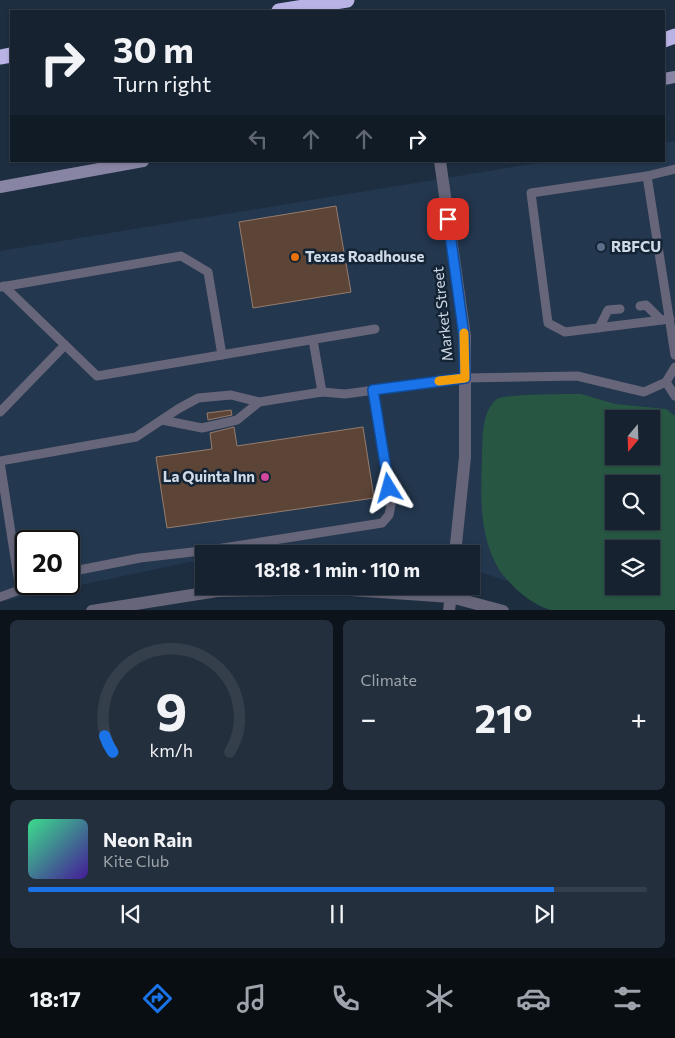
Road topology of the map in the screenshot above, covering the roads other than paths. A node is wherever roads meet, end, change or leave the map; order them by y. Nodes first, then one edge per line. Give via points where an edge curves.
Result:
1 (347, 0) edge
2 (284, 10) edge
3 (138, 162) edge
4 (440, 162) edge
5 (675, 169) edge
6 (647, 176) junction
7 (0, 187) edge
8 (2, 287) edge
9 (640, 306) dead end
10 (620, 309) dead end
11 (666, 319) junction
12 (599, 328) junction
13 (375, 329) dead end
14 (313, 340) junction
15 (64, 345) junction
16 (222, 355) junction
17 (675, 355) edge
18 (675, 367) edge
19 (465, 378) junction
20 (666, 382) junction
21 (373, 390) junction
22 (322, 392) junction
23 (675, 396) edge
24 (260, 402) junction
25 (0, 412) edge
26 (162, 420) junction
27 (0, 461) edge
28 (456, 545) edge
29 (15, 558) edge
30 (80, 570) edge
31 (15, 592) edge
32 (195, 594) edge
33 (451, 595) edge
34 (460, 595) edge
35 (0, 596) edge
36 (92, 610) edge
37 (449, 610) edge
38 (503, 610) edge

1 - 2 highway
3 - 7 main road
4 - 19 street, Market Street via 464,336
5 - 6 lane
6 - 11 lane
6 - 12 lane via 531,193 548,323 565,332
8 - 15 lane
8 - 16 lane via 181,256 208,272
9 - 11 lane via 646,305
10 - 12 lane via 608,310
11 - 12 lane
11 - 17 lane
13 - 14 lane
14 - 16 lane
14 - 22 lane
15 - 16 lane via 97,376
15 - 25 lane
18 - 20 lane
19 - 20 lane via 577,376 644,392
19 - 21 lane
19 - 28 street, Market Street via 465,457
20 - 23 lane
21 - 22 lane via 344,394
21 - 30 lane via 392,504 382,523
22 - 24 lane
24 - 26 lane via 231,395 198,398
24 - 26 lane via 237,420 202,428
26 - 27 lane via 136,437
27 - 29 lane
31 - 35 lane
32 - 36 street
33 - 37 street
34 - 38 street

